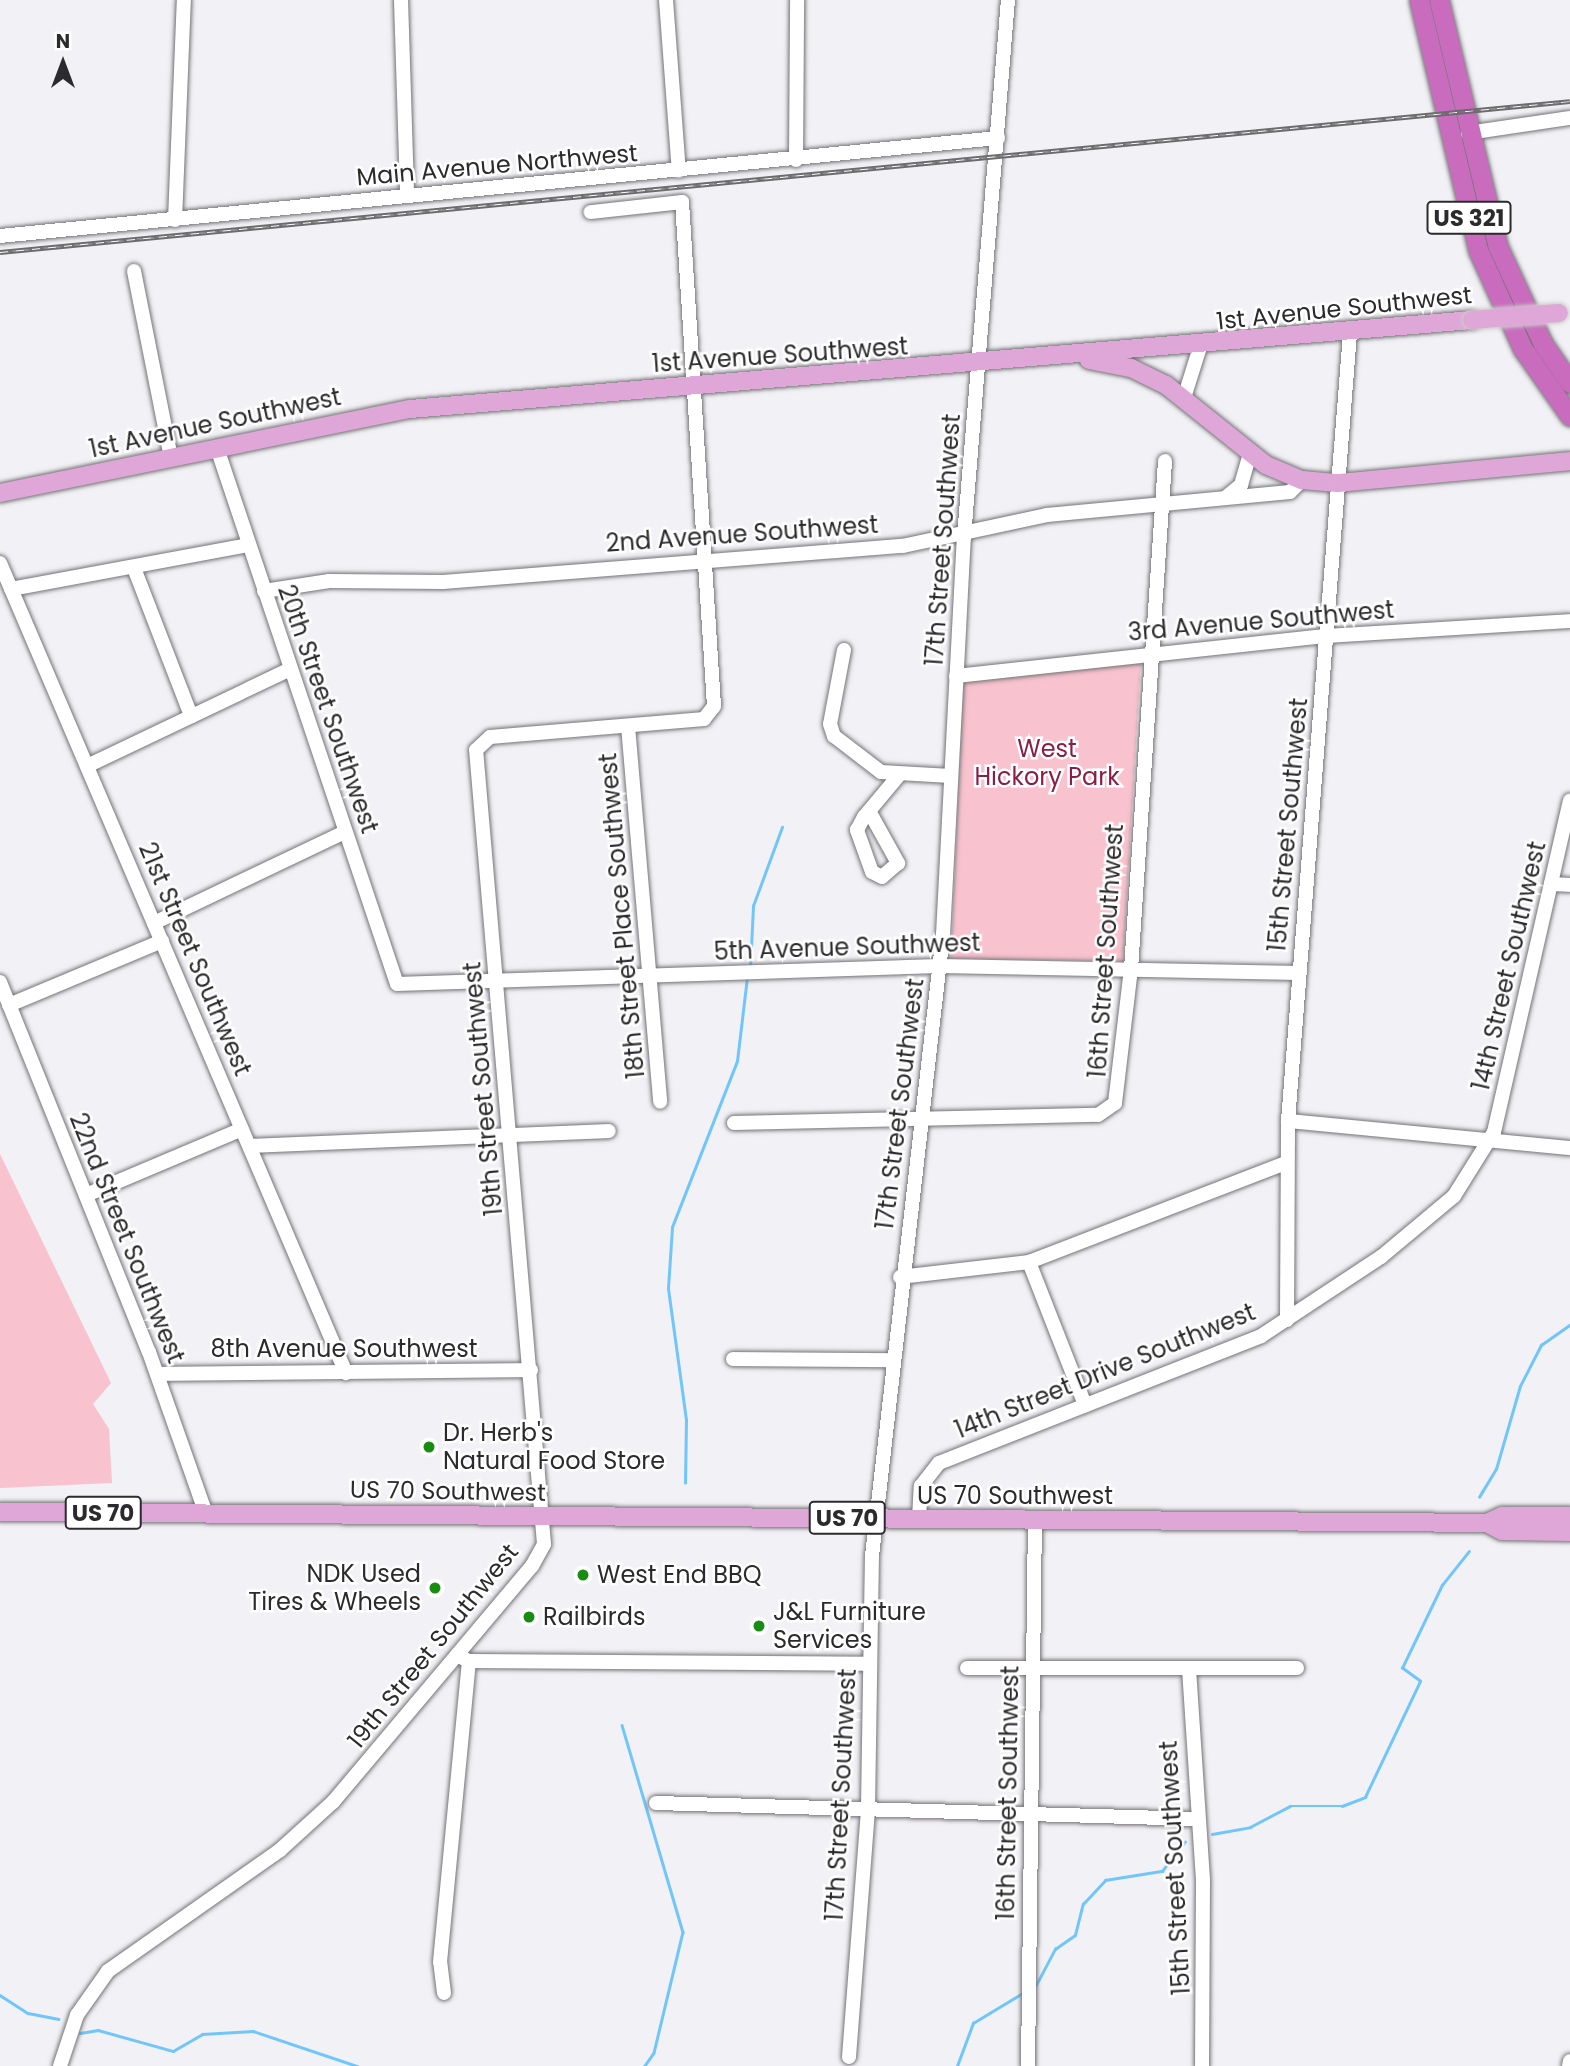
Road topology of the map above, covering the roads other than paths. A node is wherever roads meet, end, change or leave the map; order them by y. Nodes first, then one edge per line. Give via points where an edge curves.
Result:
1 (184, 0) edge
2 (401, 0) edge
3 (666, 0) edge
4 (797, 0) edge
5 (1009, 0) edge
6 (1419, 0) edge
7 (1439, 0) edge
8 (1570, 118) edge
9 (1468, 133) junction
10 (998, 138) junction
11 (796, 160) junction
12 (679, 171) junction
13 (407, 196) junction
14 (591, 212) dead end
15 (175, 220) junction
16 (0, 236) edge
17 (134, 271) dead end
18 (1564, 313) edge
19 (1350, 334) junction
20 (1200, 347) junction
21 (1047, 359) junction
22 (981, 365) junction
23 (1570, 383) edge
24 (695, 387) junction
25 (1184, 398) junction
26 (1570, 416) edge
27 (217, 448) junction
28 (1250, 453) junction
29 (171, 458) junction
30 (1165, 461) dead end
31 (1570, 461) edge
32 (1302, 480) junction
33 (1338, 483) junction
34 (0, 493) edge
35 (1220, 500) junction
36 (1162, 504) junction
37 (964, 537) junction
38 (248, 545) junction
39 (707, 563) junction
40 (0, 564) edge
41 (134, 568) junction
42 (11, 590) junction
43 (264, 592) junction
44 (1570, 621) edge
45 (1325, 636) junction
46 (844, 650) dead end
47 (1152, 654) junction
48 (290, 669) junction
49 (956, 676) junction
50 (191, 716) junction
51 (628, 726) junction
52 (87, 766) junction
53 (900, 774) junction
54 (951, 776) junction
55 (1570, 801) edge
56 (869, 811) dead end
57 (345, 832) junction
58 (1551, 884) junction
59 (1570, 885) edge
60 (155, 923) junction
61 (163, 941) junction
62 (940, 966) junction
63 (1131, 969) junction
64 (1299, 972) junction
65 (650, 977) junction
66 (0, 982) edge
67 (496, 982) junction
68 (397, 984) joint
69 (9, 1005) junction
70 (660, 1102) dead end
71 (921, 1117) junction
72 (1288, 1121) junction
73 (734, 1123) dead end
74 (242, 1129) junction
75 (610, 1131) dead end
76 (509, 1137) junction
77 (1490, 1142) junction
78 (250, 1146) junction
79 (1570, 1148) edge
80 (1286, 1163) junction
81 (86, 1195) junction
82 (1029, 1262) junction
83 (900, 1277) junction
84 (1286, 1320) junction
85 (733, 1359) dead end
86 (890, 1360) junction
87 (531, 1370) junction
88 (346, 1373) junction
89 (158, 1374) junction
90 (1085, 1405) junction
91 (0, 1512) edge
92 (206, 1514) junction
93 (1570, 1516) edge
94 (544, 1517) junction
95 (875, 1519) junction
96 (919, 1519) junction
97 (1035, 1520) junction
98 (1487, 1523) junction
99 (1570, 1532) edge
100 (463, 1658) junction
101 (870, 1664) junction
102 (967, 1668) dead end
103 (1297, 1668) dead end
104 (1033, 1669) junction
105 (1189, 1669) junction
106 (656, 1803) dead end
107 (868, 1808) junction
108 (1029, 1814) junction
109 (1197, 1819) junction
110 (444, 1993) dead end
111 (849, 2057) dead end
112 (60, 2066) edge
113 (1028, 2066) edge
114 (1202, 2066) edge

1 - 15 street
2 - 13 street
3 - 12 street
4 - 11 street
5 - 10 street, 17th Street Southwest
6 - 26 highway, US 321 via 1478,250 1523,349
7 - 9 highway, US 321
8 - 9 street
9 - 23 highway, US 321 via 1519,298
10 - 11 street, Main Avenue Northwest
10 - 22 street, 17th Street Southwest
11 - 12 street, Main Avenue Northwest
12 - 13 street, Main Avenue Northwest
13 - 15 street, Main Avenue Northwest
14 - 24 street via 682,202
15 - 16 street, Main Avenue Northwest
17 - 29 street
18 - 19 main road, 1st Avenue Southwest, bridge
19 - 20 main road, 1st Avenue Southwest
19 - 33 street, 15th Street Southwest
20 - 21 main road, 1st Avenue Southwest
20 - 25 street
21 - 22 main road, 1st Avenue Southwest
21 - 25 main road, 2nd Avenue Southwest via 1131,368
22 - 24 main road, 1st Avenue Southwest
22 - 37 street, 17th Street Southwest
24 - 27 main road, 1st Avenue Southwest via 410,409
24 - 39 street
25 - 28 main road, 2nd Avenue Southwest
27 - 29 main road, 1st Avenue Southwest
27 - 38 street, 20th Street Southwest
28 - 32 main road, 2nd Avenue Southwest
28 - 35 street via 1241,485
29 - 34 main road, 1st Avenue Southwest
30 - 36 street, 16th Street Southwest
31 - 33 main road, 2nd Avenue Southwest
32 - 33 main road, 2nd Avenue Southwest
32 - 35 street, 2nd Avenue Southwest via 1290,492
33 - 45 street, 15th Street Southwest
35 - 36 street, 2nd Avenue Southwest
36 - 37 street, 2nd Avenue Southwest via 992,524
36 - 47 street, 16th Street Southwest
37 - 39 street, 2nd Avenue Southwest
37 - 49 street, 17th Street Southwest
38 - 41 street
38 - 43 street, 20th Street Southwest
39 - 43 street, 2nd Avenue Southwest via 443,582 329,581
39 - 51 street via 710,715
40 - 42 street, 21st Street Southwest
41 - 42 street
41 - 50 street
42 - 52 street, 21st Street Southwest
43 - 48 street, 20th Street Southwest
44 - 45 street, 3rd Avenue Southwest
45 - 47 street, 3rd Avenue Southwest
45 - 64 street, 15th Street Southwest
46 - 53 street via 831,730 873,768
47 - 49 street, 3rd Avenue Southwest
47 - 63 street, 16th Street Southwest
48 - 50 street
48 - 57 street, 20th Street Southwest
49 - 54 street, 17th Street Southwest
50 - 52 street
51 - 65 street, 18th Street Place Southwest
51 - 67 street, 19th Street Southwest via 490,737 478,745
52 - 60 street, 21st Street Southwest
53 - 54 street
53 - 56 street
54 - 62 street, 17th Street Southwest
55 - 58 street, 14th Street Southwest
57 - 60 street
57 - 68 street, 20th Street Southwest
58 - 59 street
58 - 77 street, 14th Street Southwest
60 - 61 street, 21st Street Southwest
61 - 69 street
61 - 74 street, 21st Street Southwest
62 - 63 street, 5th Avenue Southwest
62 - 65 street, 5th Avenue Southwest
62 - 71 street, 17th Street Southwest
63 - 64 street, 5th Avenue Southwest
63 - 71 street, 16th Street Southwest via 1111,1108 1098,1115
64 - 72 street, 15th Street Southwest
65 - 67 street, 5th Avenue Southwest
65 - 70 street, 18th Street Place Southwest
66 - 69 street, 22nd Street Southwest
67 - 68 street, 5th Avenue Southwest
67 - 76 street, 19th Street Southwest
69 - 81 street, 22nd Street Southwest
71 - 73 street
71 - 83 street, 17th Street Southwest
72 - 77 street
72 - 80 street, 15th Street Southwest
74 - 78 street, 21st Street Southwest
74 - 81 street
75 - 76 street
76 - 78 street
76 - 87 street, 19th Street Southwest
77 - 79 street
77 - 84 street, 14th Street Drive Southwest via 1474,1173 1432,1217
78 - 88 street, 21st Street Southwest
80 - 82 street
80 - 84 street, 15th Street Southwest
81 - 89 street, 22nd Street Southwest
82 - 83 street
82 - 90 street
83 - 86 street, 17th Street Southwest
84 - 90 street, 14th Street Drive Southwest via 1218,1355
85 - 86 street
86 - 95 street, 17th Street Southwest
87 - 88 street, 8th Avenue Southwest
87 - 94 street, 19th Street Southwest
88 - 89 street, 8th Avenue Southwest
89 - 92 street, 22nd Street Southwest
90 - 96 street, 14th Street Drive Southwest via 939,1462 920,1486
91 - 92 main road, US 70
92 - 94 main road, US 70 Southwest / US 70
93 - 98 main road, US 70 Southwest / US 70 via 1502,1516
94 - 95 main road, US 70 Southwest / US 70
94 - 100 street, 19th Street Southwest via 544,1544 532,1566
95 - 96 main road, US 70 Southwest / US 70
95 - 101 street, 17th Street Southwest
96 - 97 main road, US 70 Southwest / US 70
97 - 98 main road, US 70 Southwest / US 70
97 - 104 street, 16th Street Southwest
98 - 99 main road, US 70 Southwest / US 70 via 1502,1531
100 - 101 street
100 - 110 street via 441,1950
100 - 112 street, 19th Street Southwest via 310,1825 108,1971 77,2015
101 - 107 street, 17th Street Southwest
102 - 104 street
103 - 105 street
104 - 105 street
104 - 108 street, 16th Street Southwest
105 - 109 street, 15th Street Southwest
106 - 107 street
107 - 108 street
107 - 111 street, 17th Street Southwest
108 - 109 street
108 - 113 street, 16th Street Southwest
109 - 114 street, 15th Street Southwest

